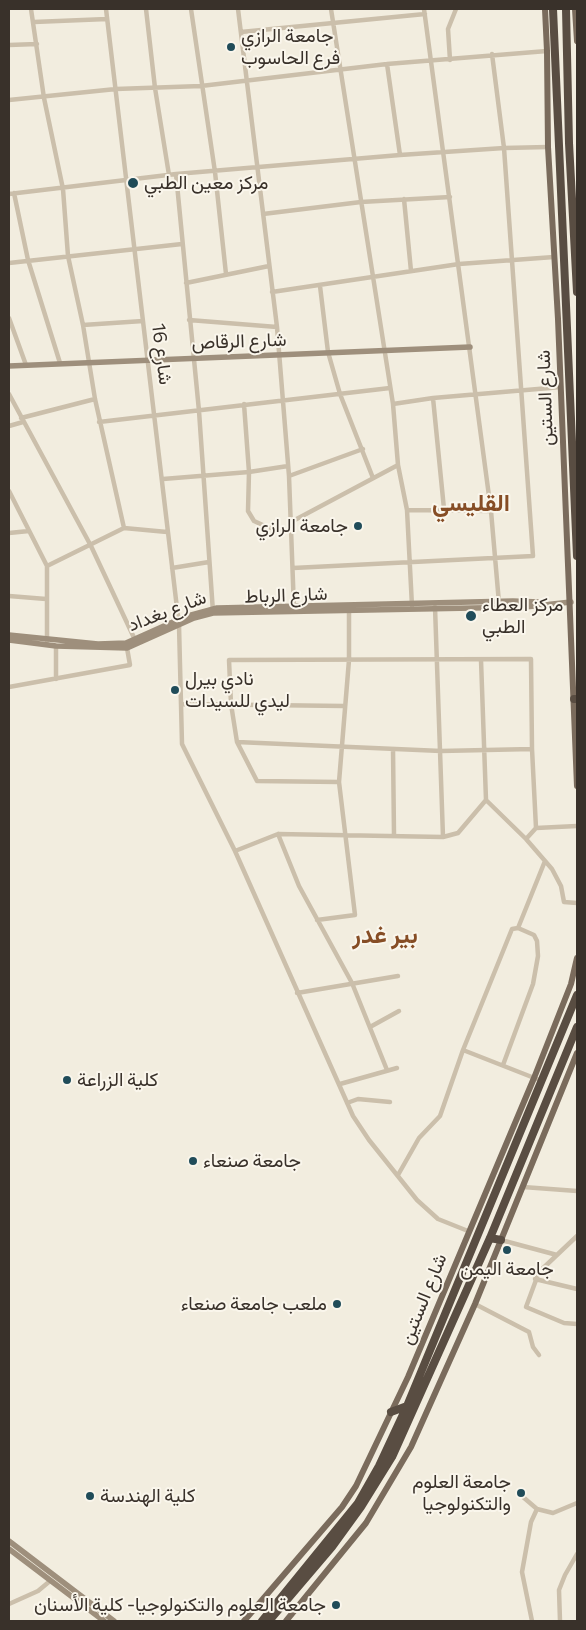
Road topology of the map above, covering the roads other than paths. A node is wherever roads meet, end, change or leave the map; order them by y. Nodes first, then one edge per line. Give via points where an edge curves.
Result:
1 (31, 9) edge
2 (106, 9) edge
3 (146, 9) edge
4 (191, 9) edge
5 (238, 9) edge
6 (331, 9) edge
7 (456, 9) edge
8 (545, 9) edge
9 (553, 9) edge
10 (566, 9) edge
11 (575, 9) edge
12 (424, 11) edge
13 (107, 20) junction
14 (34, 22) junction
15 (333, 22) junction
16 (567, 31) junction
17 (577, 31) edge
18 (241, 32) junction
19 (577, 41) edge
20 (37, 44) junction
21 (9, 45) edge
22 (548, 51) junction
23 (492, 54) junction
24 (450, 60) junction
25 (431, 61) junction
26 (387, 64) junction
27 (341, 69) junction
28 (247, 81) junction
29 (200, 86) junction
30 (155, 88) junction
31 (116, 89) junction
32 (44, 98) junction
33 (9, 100) edge
34 (504, 148) junction
35 (548, 148) junction
36 (444, 152) junction
37 (400, 155) junction
38 (354, 160) junction
39 (258, 169) junction
40 (215, 172) junction
41 (176, 174) junction
42 (169, 175) junction
43 (128, 180) junction
44 (63, 189) junction
45 (11, 194) edge
46 (450, 197) junction
47 (404, 199) junction
48 (361, 202) junction
49 (263, 214) junction
50 (182, 244) junction
51 (136, 249) junction
52 (68, 256) junction
53 (554, 258) junction
54 (511, 259) junction
55 (28, 260) junction
56 (9, 263) edge
57 (459, 264) junction
58 (269, 266) junction
59 (411, 271) junction
60 (226, 274) junction
61 (373, 278) junction
62 (186, 282) junction
63 (320, 286) junction
64 (272, 292) junction
65 (577, 292) edge
66 (9, 318) edge
67 (562, 319) junction
68 (189, 320) junction
69 (143, 322) junction
70 (83, 325) junction
71 (277, 327) junction
72 (470, 347) junction
73 (384, 350) junction
74 (328, 352) junction
75 (279, 354) junction
76 (193, 357) junction
77 (148, 359) junction
78 (90, 362) junction
79 (60, 363) junction
80 (26, 365) junction
81 (9, 366) edge
82 (561, 387) junction
83 (390, 388) junction
84 (522, 390) junction
85 (9, 394) edge
86 (340, 394) junction
87 (476, 395) junction
88 (433, 398) junction
89 (282, 399) junction
90 (94, 400) junction
91 (244, 404) junction
92 (393, 404) junction
93 (200, 411) junction
94 (155, 417) junction
95 (22, 420) junction
96 (99, 422) junction
97 (9, 426) edge
98 (363, 449) junction
99 (398, 465) junction
100 (288, 466) junction
101 (249, 472) junction
102 (202, 475) junction
103 (289, 476) junction
104 (373, 478) junction
105 (163, 479) junction
106 (9, 491) edge
107 (444, 509) junction
108 (407, 510) junction
109 (490, 511) junction
110 (566, 513) junction
111 (575, 513) junction
112 (291, 522) junction
113 (124, 528) junction
114 (29, 531) junction
115 (291, 531) junction
116 (167, 532) junction
117 (9, 533) edge
118 (90, 546) junction
119 (577, 556) edge
120 (495, 557) junction
121 (209, 562) junction
122 (410, 562) junction
123 (47, 566) junction
124 (172, 568) junction
125 (293, 568) junction
126 (9, 596) edge
127 (46, 599) junction
128 (570, 602) junction
129 (499, 604) junction
130 (412, 605) junction
131 (436, 607) junction
132 (294, 608) junction
133 (349, 609) junction
134 (212, 611) junction
135 (179, 622) junction
136 (9, 635) edge
137 (9, 640) edge
138 (47, 642) junction
139 (136, 642) junction
140 (56, 646) junction
141 (128, 648) junction
142 (349, 660) junction
143 (481, 660) junction
144 (436, 661) junction
145 (56, 679) junction
146 (9, 687) edge
147 (576, 699) edge
148 (181, 704) junction
149 (231, 704) junction
150 (344, 706) junction
151 (237, 742) junction
152 (341, 747) junction
153 (393, 749) junction
154 (532, 749) junction
155 (485, 750) junction
156 (441, 751) junction
157 (339, 782) junction
158 (577, 786) edge
159 (486, 800) junction
160 (577, 826) edge
161 (536, 828) junction
162 (278, 834) junction
163 (344, 835) junction
164 (394, 835) junction
165 (443, 837) junction
166 (526, 839) junction
167 (235, 851) junction
168 (545, 861) junction
169 (577, 903) edge
170 (317, 920) junction
171 (518, 928) junction
172 (577, 958) edge
173 (398, 976) dead end
174 (352, 983) junction
175 (297, 993) junction
176 (577, 995) edge
177 (399, 1012) dead end
178 (370, 1027) junction
179 (577, 1027) edge
180 (463, 1050) junction
181 (577, 1053) edge
182 (503, 1065) junction
183 (397, 1068) dead end
184 (574, 1069) edge
185 (387, 1070) junction
186 (538, 1080) junction
187 (340, 1084) junction
188 (552, 1091) junction
189 (560, 1094) junction
190 (390, 1102) dead end
191 (347, 1103) junction
192 (398, 1175) junction
193 (523, 1187) junction
194 (577, 1190) edge
195 (473, 1221) junction
196 (482, 1225) junction
197 (468, 1231) junction
198 (577, 1236) edge
199 (490, 1238) junction
200 (501, 1240) junction
201 (575, 1242) edge
202 (557, 1255) junction
203 (535, 1279) junction
204 (577, 1288) edge
205 (475, 1304) junction
206 (577, 1324) edge
207 (539, 1355) dead end
208 (407, 1406) junction
209 (391, 1412) junction
210 (523, 1497) dead end
211 (577, 1504) edge
212 (360, 1505) junction
213 (537, 1509) junction
214 (9, 1541) edge
215 (9, 1549) edge
216 (577, 1554) edge
217 (50, 1581) junction
218 (9, 1604) edge
219 (104, 1621) edge
220 (114, 1621) edge
221 (244, 1621) edge
222 (262, 1621) edge
223 (269, 1621) edge
224 (286, 1621) edge
225 (532, 1621) edge
226 (560, 1621) edge

1 - 14 street
2 - 13 street, شارع 16
3 - 30 street
4 - 29 street
5 - 18 street
6 - 15 street
7 - 24 street via 448,29
8 - 22 main road, شارع الستين
9 - 67 highway, شارع الستين
10 - 16 highway
11 - 17 main road
12 - 15 street
12 - 25 street
13 - 14 street
13 - 31 street, شارع 16
14 - 20 street
15 - 18 street
15 - 27 street
16 - 17 highway
16 - 65 highway
17 - 19 main road
18 - 28 street
20 - 21 street
20 - 32 street
22 - 23 street
22 - 35 main road, شارع الستين
23 - 24 street
23 - 34 street
24 - 25 street
25 - 26 street
25 - 36 street
26 - 27 street
26 - 37 street
27 - 28 street
27 - 38 street
28 - 29 street
28 - 39 street
29 - 30 street
29 - 40 street
30 - 31 street
30 - 42 street
31 - 32 street
31 - 43 street, شارع 16
32 - 33 street
32 - 44 street
34 - 35 street
34 - 36 street
34 - 54 street
35 - 53 main road, شارع الستين
36 - 37 street
36 - 46 street
37 - 38 street
38 - 39 street
38 - 48 street
39 - 40 street
39 - 49 street
40 - 41 street
40 - 60 street
41 - 42 street
41 - 50 street
42 - 43 street
43 - 44 street
43 - 51 street, شارع 16
44 - 45 street
44 - 52 street
45 - 55 street
46 - 47 street
46 - 57 street
47 - 48 street
47 - 59 street
48 - 49 street
48 - 61 street
49 - 58 street
50 - 51 street
50 - 62 street
51 - 52 street
51 - 69 street, شارع 16
52 - 55 street
52 - 70 street
53 - 54 street
53 - 67 main road, شارع الستين
54 - 57 street
54 - 84 street
55 - 56 street
55 - 79 street
57 - 59 street
57 - 72 street
58 - 60 street
58 - 64 street
59 - 61 street
60 - 62 street
61 - 63 street
61 - 73 street
62 - 68 street
63 - 64 street
63 - 74 street
64 - 71 street
66 - 80 street
67 - 82 main road, شارع الستين
67 - 111 highway, شارع الستين
68 - 71 street
68 - 76 street
69 - 70 street
69 - 77 street, شارع 16
70 - 78 street
71 - 75 street
72 - 73 street, شارع الرقاص
72 - 87 street
73 - 74 street, شارع الرقاص
73 - 83 street
74 - 75 street, شارع الرقاص
74 - 86 street
75 - 76 street, شارع الرقاص
75 - 89 street
76 - 77 street, شارع الرقاص
76 - 93 street
77 - 78 street, شارع الرقاص
77 - 94 street, شارع 16
78 - 79 street, شارع الرقاص
78 - 90 street
79 - 80 street, شارع الرقاص
80 - 81 street, شارع الرقاص
82 - 84 street
82 - 110 main road, شارع الستين
83 - 86 street
83 - 92 street
84 - 87 street
84 - 120 street via 533,556
85 - 95 street
86 - 89 street
86 - 98 street
87 - 88 street
87 - 109 street
88 - 92 street
88 - 107 street
89 - 91 street
89 - 100 street
90 - 95 street
90 - 96 street
91 - 93 street
91 - 101 street
92 - 99 street
93 - 94 street
93 - 102 street
94 - 96 street
94 - 105 street, شارع 16
95 - 97 street
95 - 118 street
96 - 113 street
98 - 103 street
98 - 104 street
99 - 104 street
99 - 108 street
100 - 101 street
100 - 103 street
101 - 102 street
101 - 115 street via 248,510 254,521
102 - 105 street
102 - 121 street
103 - 112 street
104 - 112 street
105 - 116 street, شارع 16
106 - 114 street
107 - 108 street
107 - 109 street
108 - 122 street
109 - 120 street
110 - 111 highway
110 - 128 main road, شارع الستين
111 - 119 highway, شارع الستين
112 - 115 street
113 - 116 street
113 - 118 street
114 - 117 street
114 - 123 street
115 - 125 street
116 - 124 street, شارع 16
118 - 123 street
118 - 139 street
120 - 122 street
120 - 129 street
121 - 124 street
121 - 134 street
122 - 125 street
122 - 130 street
123 - 127 street
124 - 135 street, شارع 16
125 - 132 street
126 - 127 street
127 - 138 street
128 - 129 street, شارع الرباط
128 - 147 main road, شارع الستين
129 - 130 street
129 - 131 street, شارع الرباط
130 - 131 street, شارع الرباط
130 - 132 street
130 - 133 street, شارع الرباط
131 - 144 street
132 - 133 street, شارع الرباط
132 - 134 street, شارع الرباط
133 - 142 street
134 - 135 street, شارع بغداد
135 - 139 street, شارع بغداد
135 - 148 street, شارع 16
136 - 138 street, شارع بغداد
137 - 138 street
138 - 139 street, شارع بغداد
138 - 140 street
139 - 141 street
140 - 141 street
140 - 145 street
141 - 145 street via 130,664
142 - 144 street
142 - 149 street via 229,660
142 - 150 street
143 - 144 street
143 - 154 street via 531,659
143 - 155 street
144 - 156 street
145 - 146 street
147 - 158 main road, شارع الستين
148 - 149 street
148 - 167 street, شارع 16 via 182,744
149 - 150 street
149 - 151 street
150 - 152 street
151 - 152 street
151 - 157 street via 257,781
152 - 153 street
152 - 157 street
153 - 156 street
153 - 164 street
154 - 155 street
154 - 161 street
155 - 156 street
155 - 159 street
156 - 165 street
157 - 163 street
159 - 165 street via 458,833
159 - 166 street
160 - 161 street
161 - 166 street
162 - 163 street
162 - 167 street
162 - 170 street
163 - 164 street
163 - 170 street via 355,915
164 - 165 street
166 - 168 street
167 - 175 street, شارع 16
168 - 169 street via 561,886 564,902
168 - 171 street
170 - 174 street
171 - 180 street via 512,929
171 - 182 street via 538,940 538,956 533,984
172 - 186 main road, شارع الستين
173 - 174 street
174 - 175 street
174 - 178 street
175 - 187 street, شارع 16
176 - 186 highway, شارع الستين
177 - 178 street
178 - 185 street
179 - 188 highway, شارع الستين
180 - 182 street
180 - 192 street via 440,1116 419,1138
181 - 184 main road
182 - 186 street
183 - 185 street
184 - 189 main road
185 - 187 street
186 - 195 main road, شارع الستين
186 - 196 highway, شارع الستين
187 - 191 street, شارع 16
188 - 189 highway
188 - 199 highway, شارع الستين
189 - 193 main road
190 - 191 street via 358,1099
191 - 192 street, شارع 16 via 369,1140
192 - 197 street, شارع 16 via 438,1219
193 - 194 street
193 - 200 main road
195 - 196 highway
195 - 197 main road, شارع الستين
196 - 208 highway, شارع الستين
197 - 209 main road, شارع الستين
198 - 201 street
199 - 200 highway
199 - 212 highway, شارع الستين via 392,1457
200 - 202 street
200 - 205 main road
201 - 202 street
202 - 203 street
203 - 204 street
203 - 206 street via 526,1307 564,1323
205 - 207 street via 529,1332
205 - 224 main road via 411,1448 379,1502 366,1523
208 - 209 highway
208 - 212 highway, شارع الستين
209 - 221 main road, شارع الستين via 356,1486 342,1507
210 - 213 street
211 - 213 street via 553,1513
212 - 222 highway, شارع الستين
212 - 223 highway, شارع الستين via 332,1547
213 - 225 street via 531,1522 522,1572
214 - 220 street
215 - 217 street
216 - 226 street via 559,1590
217 - 218 street via 38,1591
217 - 219 street

